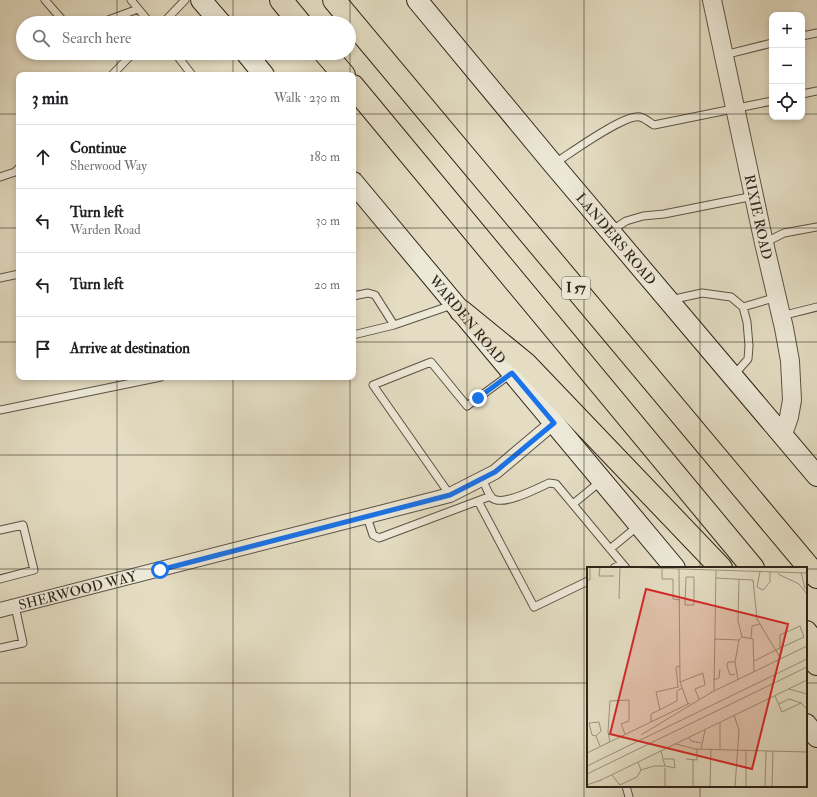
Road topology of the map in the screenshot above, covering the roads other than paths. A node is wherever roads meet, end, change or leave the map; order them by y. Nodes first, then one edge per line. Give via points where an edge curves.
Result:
1 (45, 0) edge
2 (131, 0) edge
3 (185, 0) edge
4 (201, 0) edge
5 (281, 0) edge
6 (334, 0) edge
7 (417, 0) edge
8 (712, 0) edge
9 (138, 9) junction
10 (59, 16) edge
11 (119, 16) edge
12 (144, 16) edge
13 (169, 16) edge
14 (215, 16) edge
15 (294, 16) edge
16 (347, 16) edge
17 (356, 26) edge
18 (817, 33) edge
19 (805, 35) edge
20 (769, 44) edge
21 (724, 55) junction
22 (126, 60) edge
23 (180, 60) edge
24 (252, 60) edge
25 (331, 60) edge
26 (115, 72) edge
27 (190, 72) edge
28 (262, 72) edge
29 (341, 72) edge
30 (356, 90) edge
31 (817, 91) edge
32 (805, 93) edge
33 (769, 102) edge
34 (735, 109) junction
35 (553, 164) junction
36 (16, 171) edge
37 (0, 176) edge
38 (357, 190) edge
39 (754, 196) junction
40 (817, 227) edge
41 (610, 231) junction
42 (764, 243) junction
43 (16, 275) edge
44 (0, 278) edge
45 (356, 296) edge
46 (777, 297) junction
47 (669, 300) junction
48 (743, 307) junction
49 (817, 307) edge
50 (458, 308) junction
51 (781, 316) junction
52 (394, 325) junction
53 (356, 334) edge
54 (512, 373) junction
55 (732, 376) junction
56 (146, 380) edge
57 (0, 410) edge
58 (554, 423) junction
59 (783, 434) junction
60 (817, 476) edge
61 (482, 479) junction
62 (602, 480) junction
63 (450, 495) junction
64 (491, 496) junction
65 (478, 501) junction
66 (573, 504) junction
67 (367, 517) junction
68 (639, 525) junction
69 (0, 530) edge
70 (610, 549) junction
71 (624, 566) edge
72 (674, 567) edge
73 (720, 567) edge
74 (752, 567) edge
75 (817, 577) edge
76 (0, 579) edge
77 (587, 581) edge
78 (15, 606) junction
79 (0, 610) edge
80 (807, 633) edge
81 (817, 646) edge
82 (0, 648) edge
83 (807, 654) edge
84 (817, 664) edge
85 (807, 725) edge
86 (817, 737) edge
87 (626, 787) edge
88 (629, 797) edge

1 - 10 lane
2 - 9 lane
3 - 13 lane
4 - 14 main road
5 - 15 highway
6 - 16 highway, I 57
7 - 35 main road, LANDERS ROAD
8 - 21 street, RIXIE ROAD
9 - 11 lane
9 - 12 lane
17 - 75 highway, I 57
18 - 19 lane
20 - 21 lane
21 - 34 street, RIXIE ROAD
22 - 26 lane
23 - 27 lane
24 - 28 main road
25 - 29 highway
30 - 74 highway
31 - 32 lane
33 - 34 lane
34 - 35 lane via 654,125 640,117 628,119
34 - 39 street, RIXIE ROAD
35 - 41 main road, LANDERS ROAD
36 - 37 lane
38 - 50 main road, WARDEN ROAD
39 - 41 lane via 637,218 626,221
39 - 42 street, RIXIE ROAD
40 - 42 lane via 784,233
41 - 47 main road, LANDERS ROAD
42 - 46 street, RIXIE ROAD
43 - 44 lane
45 - 52 lane via 375,296
46 - 48 lane
46 - 51 street, RIXIE ROAD
47 - 48 lane via 702,293 731,297
47 - 55 main road, LANDERS ROAD
48 - 55 lane via 747,322 748,359
49 - 51 lane
50 - 52 lane
50 - 54 main road, WARDEN ROAD
50 - 73 highway via 526,364
51 - 59 street, RIXIE ROAD via 790,361 792,400
52 - 53 lane
54 - 58 main road, WARDEN ROAD
54 - 63 lane via 467,406 431,362 373,385
55 - 59 main road, LANDERS ROAD
56 - 57 lane
58 - 61 street, SHERWOOD WAY via 495,472
58 - 62 main road, WARDEN ROAD
59 - 60 main road, LANDERS ROAD
61 - 63 street, SHERWOOD WAY
61 - 64 lane
62 - 66 lane
62 - 68 main road, WARDEN ROAD
63 - 67 street, SHERWOOD WAY
64 - 65 lane
64 - 66 lane via 501,502 549,483 556,484
65 - 67 lane via 379,538 373,535
65 - 77 lane via 534,607
66 - 70 lane
67 - 78 street, SHERWOOD WAY
68 - 70 lane
68 - 72 main road, WARDEN ROAD
69 - 76 lane via 23,525 34,570
70 - 71 lane
78 - 79 street, SHERWOOD WAY
78 - 82 lane via 23,643
80 - 81 highway
83 - 84 highway
85 - 86 main road
87 - 88 lane

